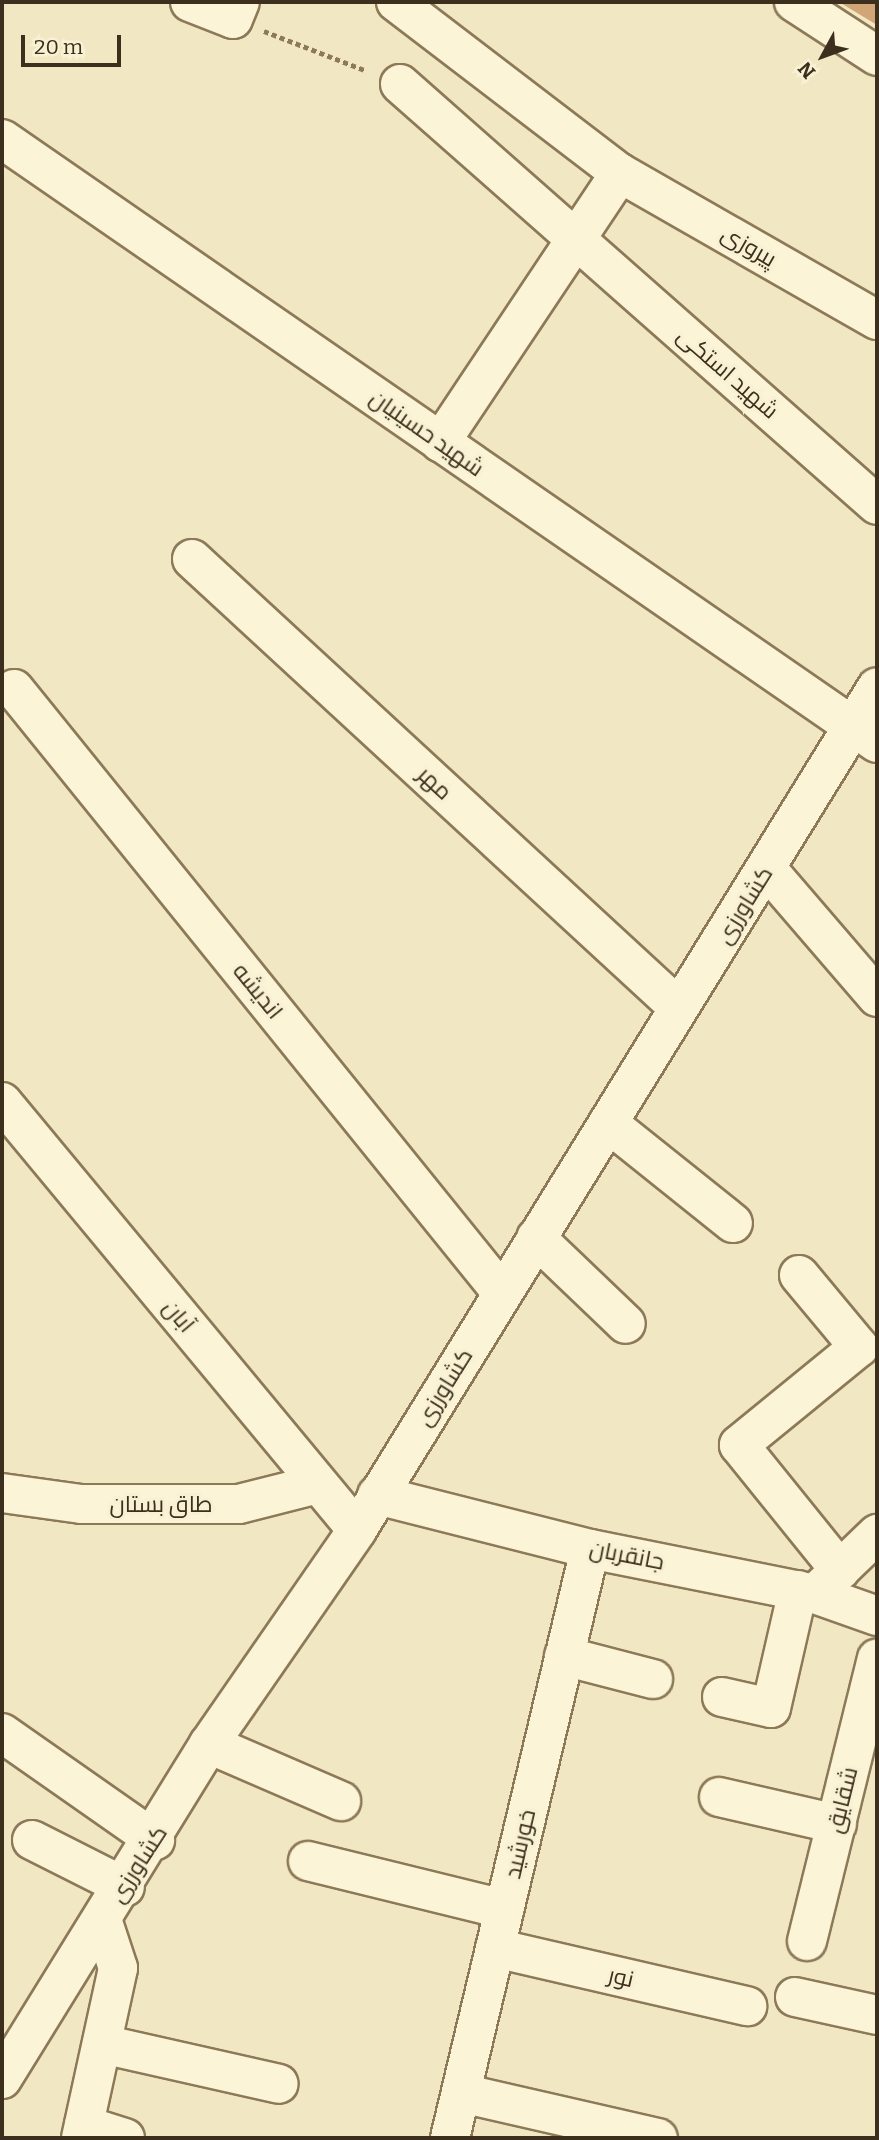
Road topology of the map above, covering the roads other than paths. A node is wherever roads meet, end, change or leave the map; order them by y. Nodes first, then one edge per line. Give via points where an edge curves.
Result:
1 (190, 2) edge
2 (396, 2) edge
3 (794, 2) edge
4 (237, 10) edge
5 (877, 56) edge
6 (400, 84) road end
7 (2, 139) edge
8 (620, 173) junction
9 (579, 242) junction
10 (877, 320) edge
11 (440, 443) junction
12 (877, 505) edge
13 (192, 559) dead end
14 (877, 687) edge
15 (15, 689) dead end
16 (866, 734) edge
17 (767, 869) junction
18 (877, 997) edge
19 (679, 1008) junction
20 (2, 1102) edge
21 (608, 1123) junction
22 (733, 1223) dead end
23 (536, 1238) junction
24 (799, 1275) dead end
25 (502, 1293) junction
26 (626, 1324) dead end
27 (318, 1484) junction
28 (2, 1493) edge
29 (377, 1495) junction
30 (357, 1530) junction
31 (877, 1534) edge
32 (590, 1549) junction
33 (817, 1585) junction
34 (877, 1616) edge
35 (564, 1656) junction
36 (877, 1659) edge
37 (653, 1679) dead end
38 (722, 1697) dead end
39 (2, 1732) edge
40 (209, 1744) junction
41 (719, 1797) dead end
42 (341, 1801) dead end
43 (837, 1824) junction
44 (32, 1840) dead end
45 (155, 1840) junction
46 (308, 1861) dead end
47 (125, 1887) junction
48 (504, 1909) junction
49 (102, 1919) junction
50 (807, 1941) dead end
51 (495, 1948) junction
52 (795, 1997) dead end
53 (747, 2006) dead end
54 (877, 2015) edge
55 (102, 2044) junction
56 (2, 2079) edge
57 (279, 2084) dead end
58 (461, 2092) junction
59 (83, 2131) edge
60 (125, 2138) edge
61 (450, 2138) edge
62 (658, 2138) edge

1 - 4 street
2 - 8 street, پیروزی
3 - 5 street
6 - 9 street, شهید استکی
7 - 11 street, شهید حسینیان
8 - 9 street
8 - 10 street, پیروزی
9 - 11 street
9 - 12 street, شهید استکی
11 - 16 street, شهید حسینیان
13 - 19 street, مهر
14 - 16 street, کشاورزی
15 - 25 street, اندیشه
16 - 17 street, کشاورزی
17 - 18 street
17 - 19 street, کشاورزی
19 - 21 street, کشاورزی
20 - 27 street, آبان
21 - 22 street
21 - 23 street, کشاورزی
23 - 25 street, کشاورزی
23 - 26 street
24 - 33 street via 859,1348 739,1445
25 - 29 street, کشاورزی
27 - 28 street, طاق بستان via 239,1504 81,1504
27 - 30 street, آبان
29 - 30 street, کشاورزی
29 - 32 street, جانقربان
30 - 40 street, کشاورزی
31 - 33 street
32 - 33 street, جانقربان
32 - 35 street, خورشید
33 - 34 street, جانقربان
33 - 38 street via 771,1708
35 - 37 street
35 - 48 street, خورشید
36 - 43 street, شقایق
39 - 45 street
40 - 42 street
40 - 45 street, کشاورزی
41 - 43 street
43 - 50 street, شقایق
44 - 47 street
45 - 47 street, کشاورزی
46 - 48 street
47 - 49 street, کشاورزی
48 - 51 street, خورشید
49 - 55 street via 118,1968
49 - 56 street, کشاورزی
51 - 53 street, نور
51 - 58 street, خورشید
52 - 54 street
55 - 57 street
55 - 59 street
58 - 61 street, خورشید
58 - 62 street
59 - 60 street

